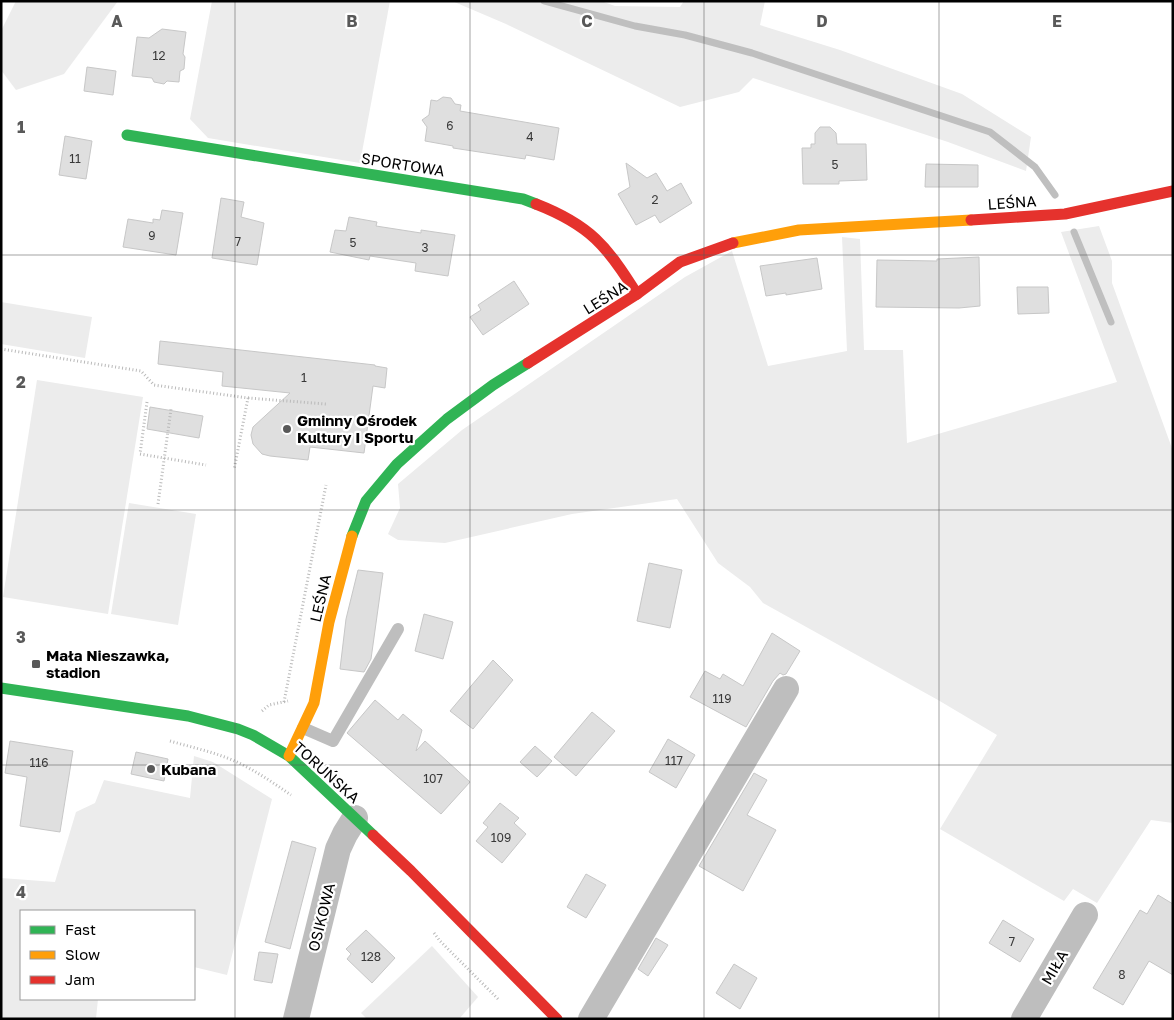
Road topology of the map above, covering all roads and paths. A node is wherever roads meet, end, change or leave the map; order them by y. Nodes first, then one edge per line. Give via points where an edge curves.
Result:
1 (127, 135) dead end
2 (1173, 190) edge
3 (637, 294) junction
4 (1, 348) edge
5 (248, 398) junction
6 (147, 402) dead end
7 (326, 404) dead end
8 (171, 409) dead end
9 (163, 458) junction
10 (206, 465) dead end
11 (234, 470) dead end
12 (326, 485) dead end
13 (158, 504) dead end
14 (398, 629) dead end
15 (1, 688) edge
16 (786, 689) dead end
17 (284, 702) dead end
18 (303, 728) junction
19 (166, 740) dead end
20 (289, 756) junction
21 (295, 798) dead end
22 (355, 818) junction
23 (1084, 915) dead end
24 (440, 941) dead end
25 (501, 1001) dead end
26 (296, 1019) edge
27 (558, 1019) edge
28 (590, 1019) edge
29 (1024, 1019) edge

1 - 3 street, SPORTOWA via 523,199 550,208 578,223 603,245
2 - 3 street, LEŚNA via 1065,214 799,230 760,237 730,243 680,262
3 - 18 street, LEŚNA via 493,385 447,419 397,464 366,502 350,540 329,622 314,703
4 - 5 path via 141,371 154,385
5 - 7 path
5 - 11 path
6 - 9 path via 140,454
8 - 9 path
9 - 10 path
9 - 13 path
12 - 17 path
14 - 18 lane via 333,741
15 - 20 street, TORUŃSKA via 188,716 253,734
16 - 28 street
18 - 20 street, LEŚNA
19 - 21 path via 241,764
20 - 22 street, TORUŃSKA
22 - 26 street, OSIKOWA via 338,849
22 - 27 street, TORUŃSKA
23 - 29 street, MIŁA
24 - 25 path

